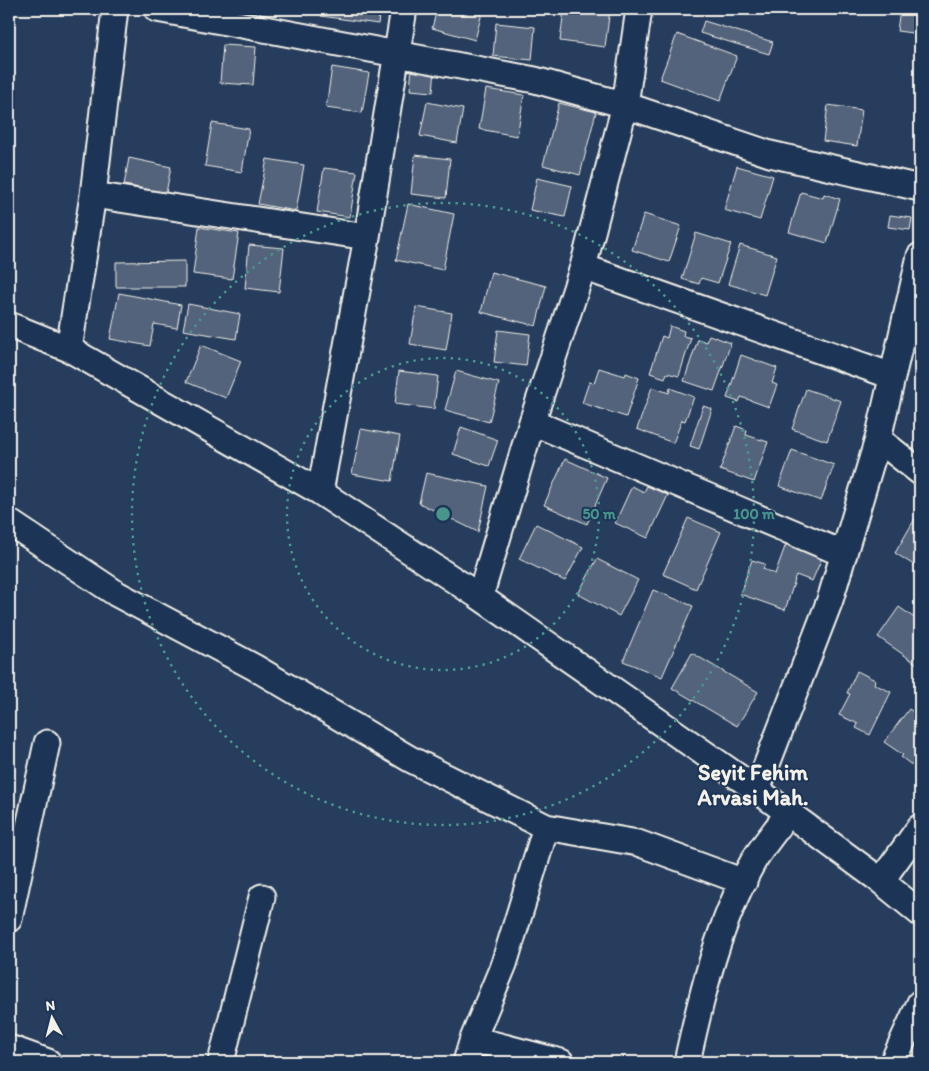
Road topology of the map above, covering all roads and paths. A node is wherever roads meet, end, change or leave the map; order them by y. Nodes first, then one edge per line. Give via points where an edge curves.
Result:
1 (115, 9) edge
2 (157, 9) edge
3 (404, 9) edge
4 (639, 9) edge
5 (396, 54) junction
6 (625, 105) junction
7 (920, 188) edge
8 (92, 195) junction
9 (367, 238) junction
10 (920, 256) edge
11 (583, 267) junction
12 (9, 325) edge
13 (69, 349) junction
14 (892, 376) junction
15 (532, 422) junction
16 (878, 439) junction
17 (920, 472) edge
18 (320, 492) junction
19 (9, 522) edge
20 (844, 554) junction
21 (480, 597) junction
22 (47, 742) dead end
23 (757, 790) junction
24 (788, 813) junction
25 (920, 827) edge
26 (546, 828) junction
27 (881, 881) junction
28 (744, 882) junction
29 (262, 897) dead end
30 (920, 913) edge
31 (9, 918) edge
32 (920, 1003) edge
33 (473, 1039) junction
34 (9, 1048) edge
35 (48, 1062) edge
36 (221, 1062) edge
37 (466, 1062) edge
38 (560, 1062) edge
39 (687, 1062) edge
40 (893, 1062) edge

1 - 8 street
2 - 5 street
3 - 5 street
4 - 6 street
5 - 6 street via 535,80
5 - 9 street
6 - 7 street via 770,154
6 - 11 street
8 - 9 street
8 - 13 street
9 - 18 street
10 - 14 street
11 - 14 street
11 - 15 street
12 - 13 street
13 - 18 street
14 - 16 street
15 - 20 street
15 - 21 street
16 - 17 street
16 - 20 street
18 - 21 street
19 - 26 street via 118,594 254,667 410,759
20 - 23 street via 830,600
21 - 23 street
22 - 31 street
23 - 24 street
24 - 27 street
24 - 28 street via 755,859
25 - 27 street
26 - 28 street via 638,843
26 - 33 street via 504,964
27 - 30 street
28 - 39 street via 720,935 700,1002
29 - 36 street
32 - 40 street
33 - 37 street
33 - 38 street
34 - 35 street

